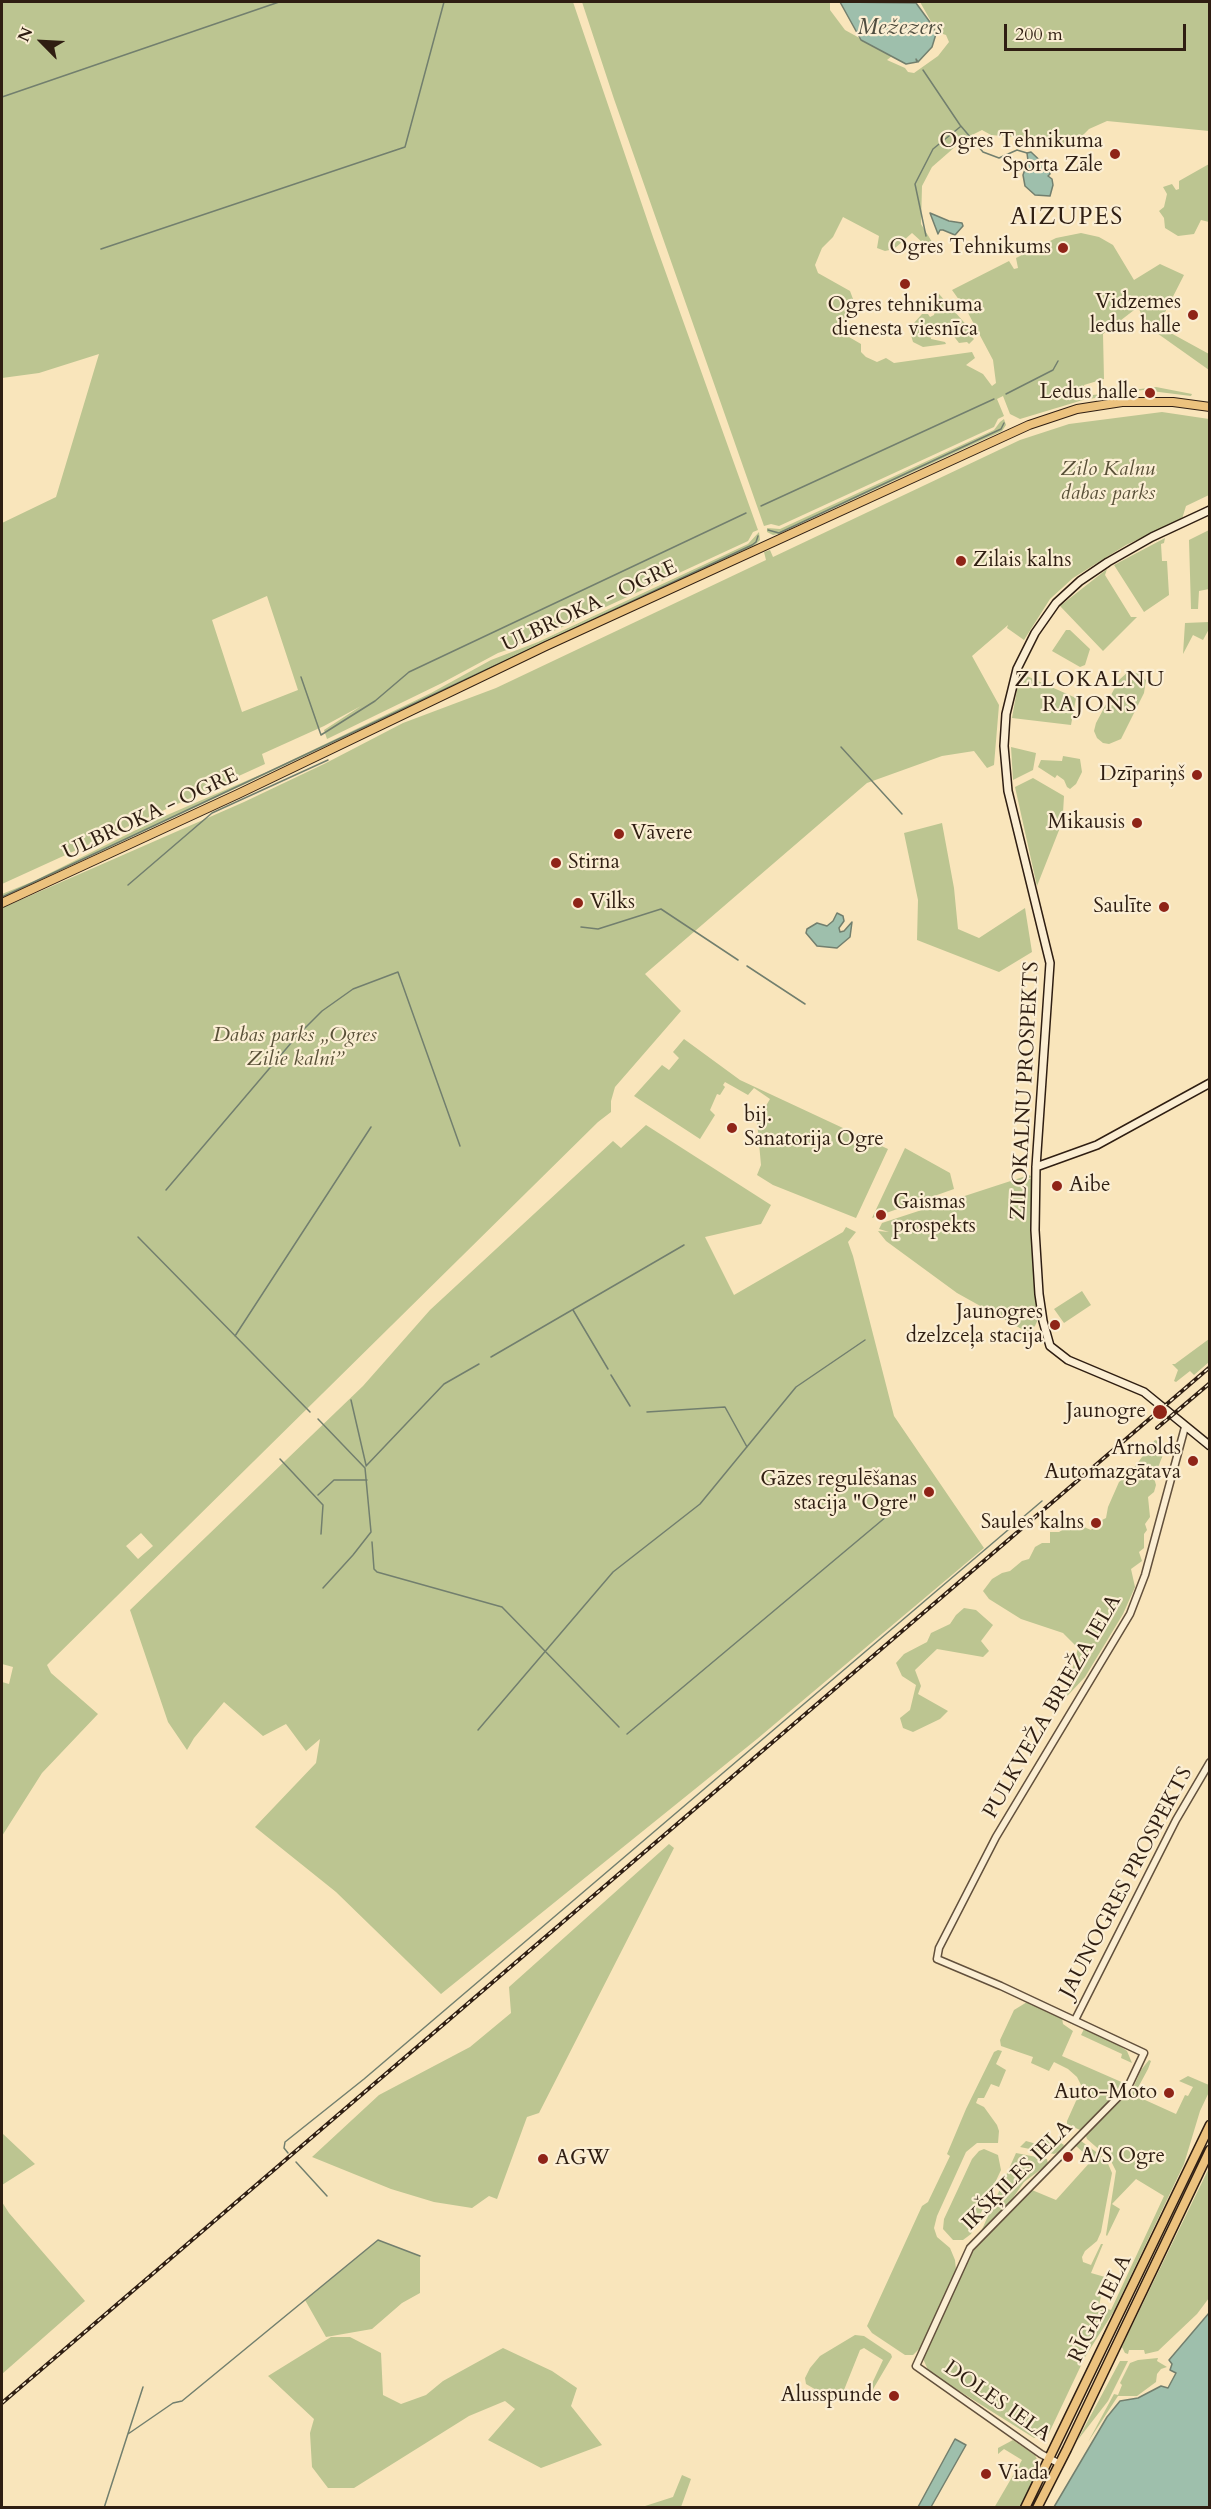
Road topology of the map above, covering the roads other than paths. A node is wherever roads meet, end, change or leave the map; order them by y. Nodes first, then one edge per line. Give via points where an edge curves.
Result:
1 (1209, 407) edge
2 (1209, 510) edge
3 (2, 903) edge
4 (1209, 1083) edge
5 (1036, 1167) junction
6 (1185, 1427) junction
7 (1209, 1446) edge
8 (1209, 1762) edge
9 (1075, 2020) junction
10 (1209, 2126) edge
11 (1209, 2150) edge
12 (916, 2366) joint
13 (1050, 2459) junction
14 (1060, 2464) junction
15 (1025, 2508) edge
16 (1037, 2508) edge

1 - 3 main road, ULBROKA - OGRE via 1122,402 1077,409 1029,425
2 - 5 main road, ZILOKALNU PROSPEKTS via 1108,562 1067,592 1035,633 1013,682 1005,730 1005,772 1050,963
4 - 5 main road via 1098,1145
5 - 6 main road, ZILOKALNU PROSPEKTS via 1036,1263 1042,1319 1050,1346 1068,1360 1134,1387
6 - 7 main road
6 - 9 street, PULKVEŽA BRIEŽA IELA via 1133,1607 996,1837 939,1948 937,1959
8 - 9 street, JAUNOGRES PROSPEKTS
9 - 12 street, IKŠĶILES IELA via 1144,2053 1133,2078 1124,2092 970,2248
10 - 13 highway, RĪGAS IELA
11 - 14 highway, RĪGAS IELA
12 - 13 street, DOLES IELA
13 - 14 street, DOLES IELA
13 - 15 highway, RĪGAS IELA
14 - 16 highway, RĪGAS IELA

